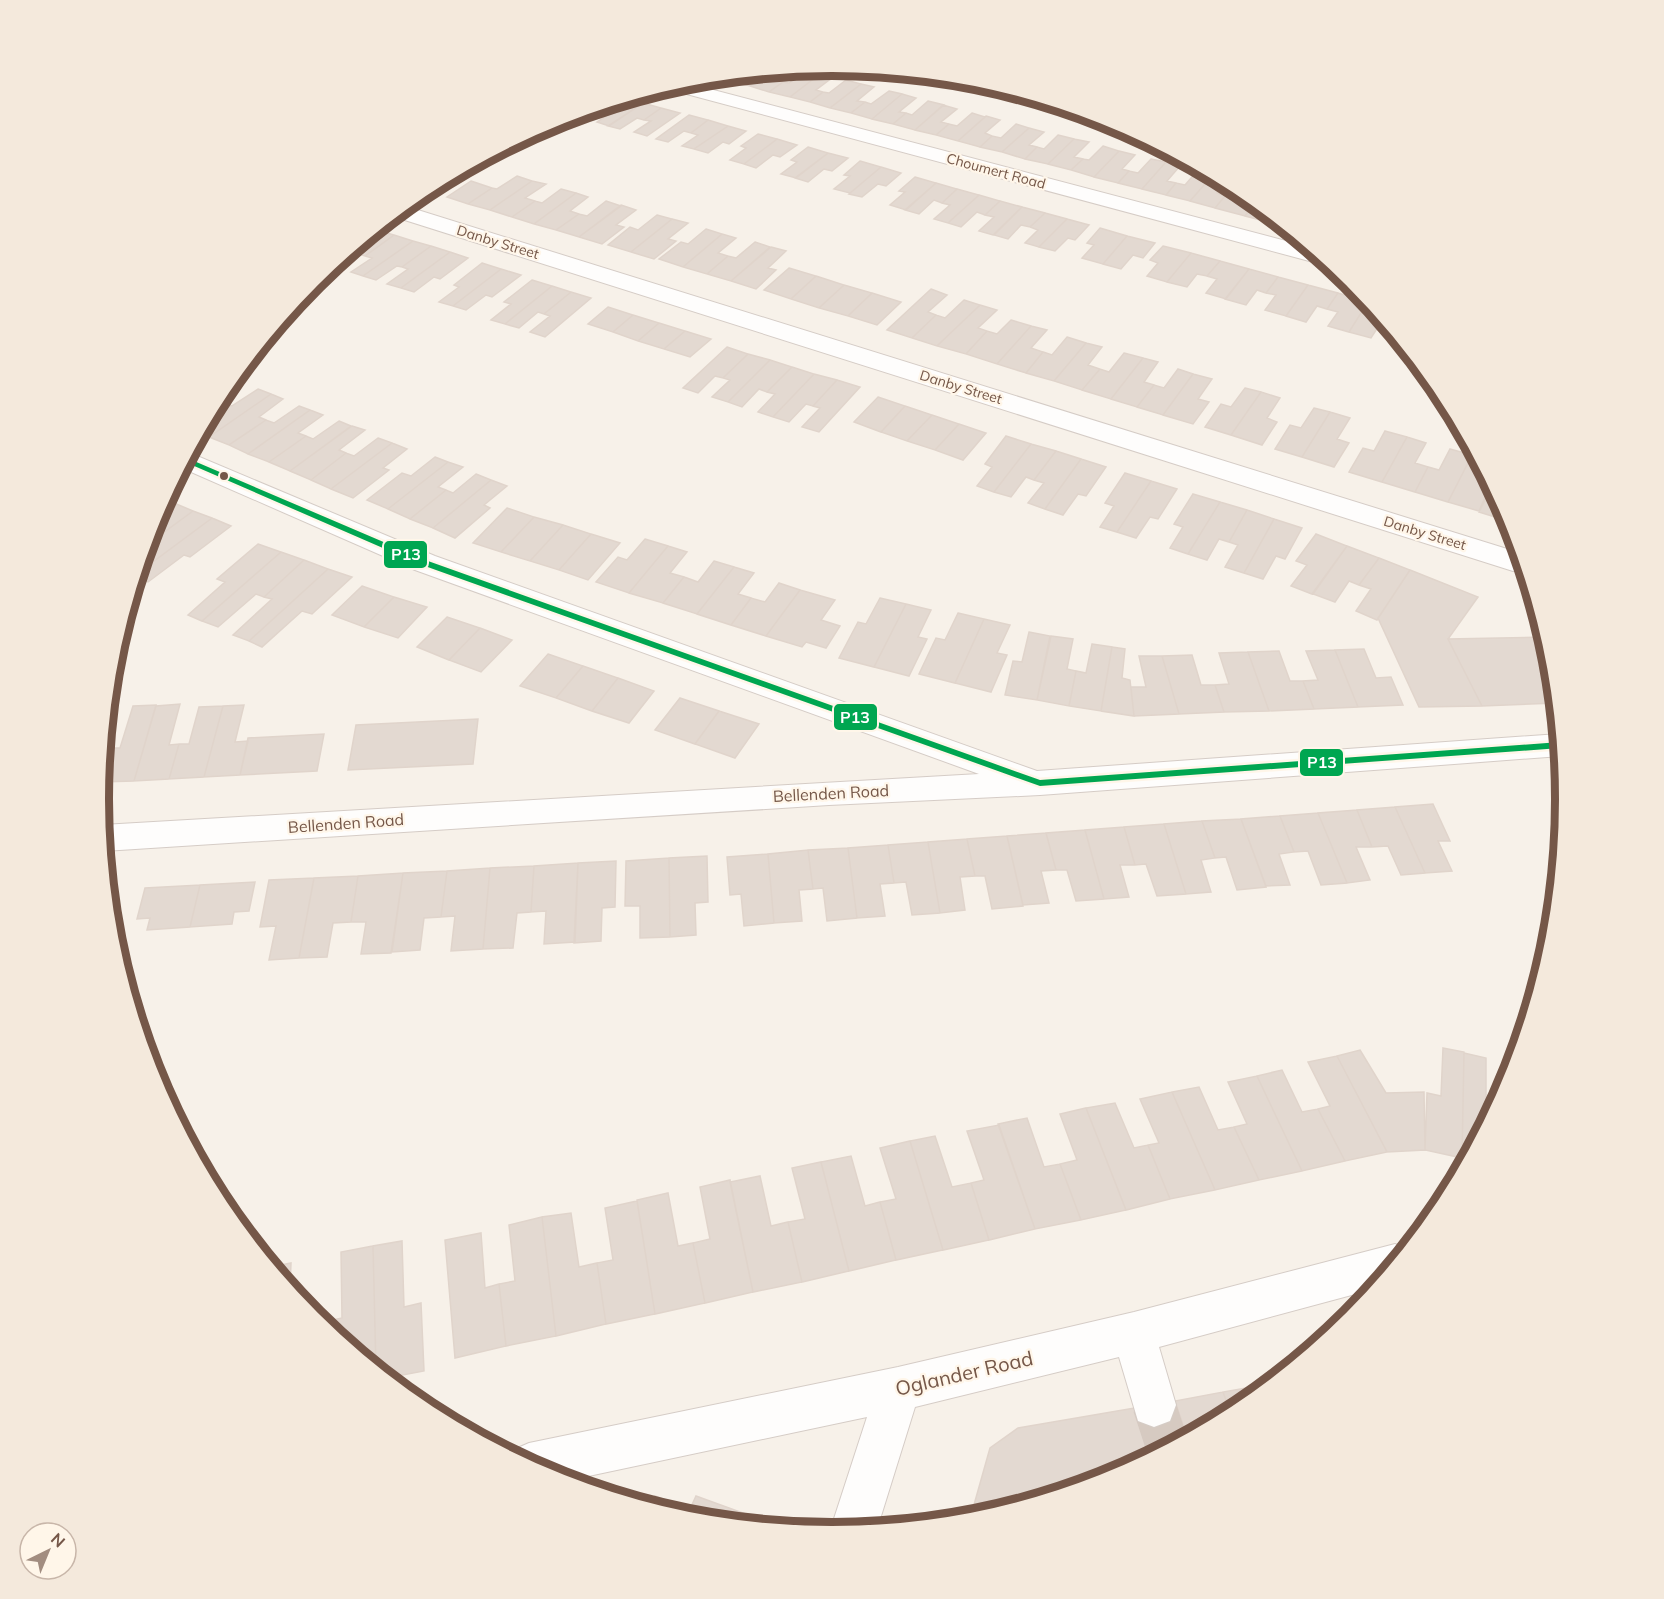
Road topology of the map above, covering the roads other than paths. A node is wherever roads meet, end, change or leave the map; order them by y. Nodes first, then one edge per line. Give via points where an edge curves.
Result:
1 (691, 90) edge
2 (409, 213) edge
3 (1305, 253) edge
4 (193, 463) edge
5 (1515, 561) edge
6 (1553, 747) edge
7 (1040, 783) junction
8 (111, 837) edge
9 (1383, 1267) edge
10 (1134, 1333) junction
11 (898, 1389) junction
12 (1154, 1405) tunnel mouth
13 (545, 1463) edge
14 (856, 1521) edge

1 - 3 street, Choumert Road
2 - 5 street, Danby Street
4 - 7 street via 425,562
6 - 7 street, Bellenden Road
7 - 8 street, Bellenden Road
9 - 10 street, Oglander Road
10 - 11 street, Oglander Road
10 - 12 street
11 - 13 street, Oglander Road
11 - 14 street

